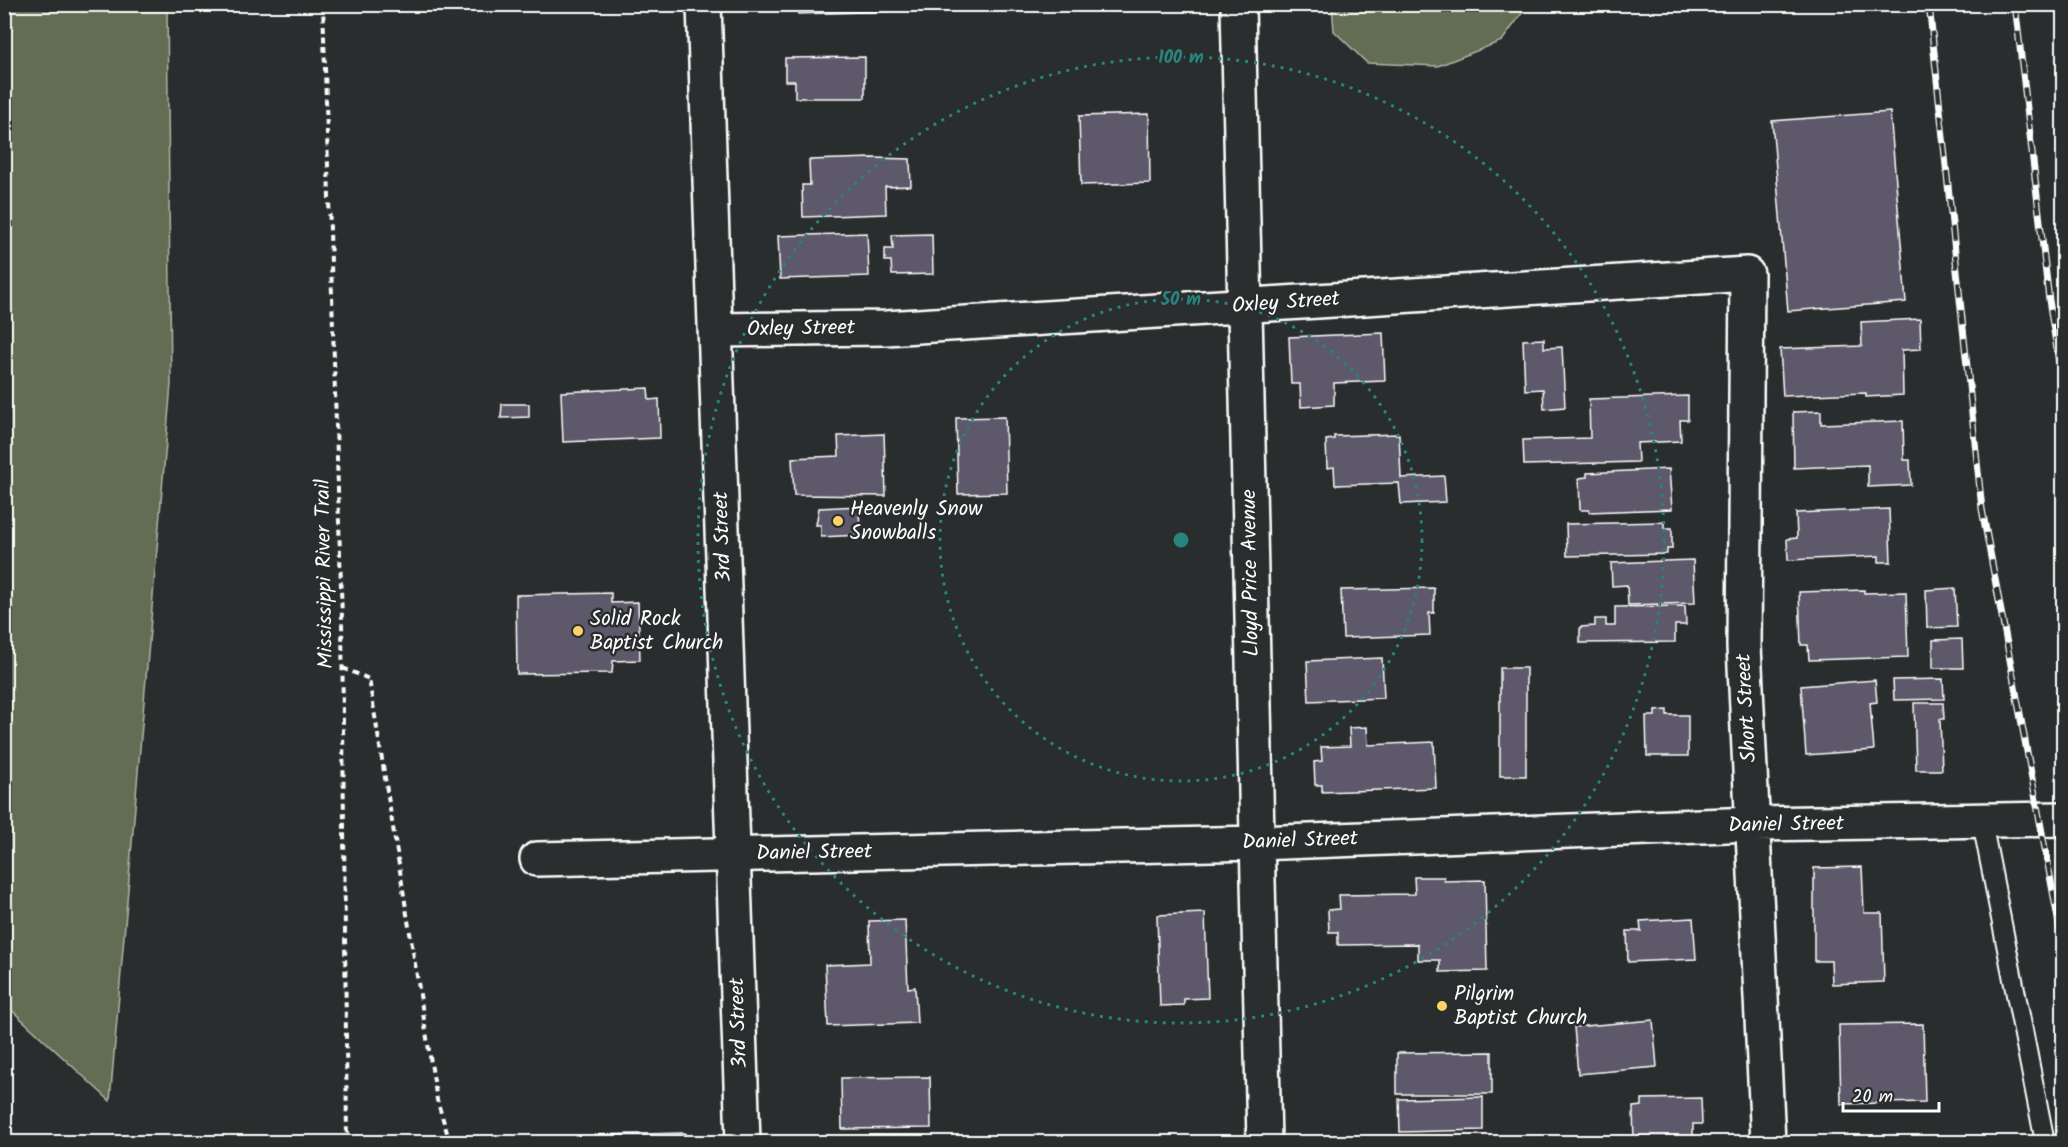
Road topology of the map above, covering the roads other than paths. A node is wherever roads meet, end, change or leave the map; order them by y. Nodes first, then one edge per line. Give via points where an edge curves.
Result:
1 (704, 4) edge
2 (1238, 4) edge
3 (1747, 274) joint
4 (1245, 306) junction
5 (717, 330) junction
6 (2064, 819) edge
7 (1982, 822) junction
8 (1752, 824) junction
9 (1257, 843) junction
10 (733, 855) junction
11 (537, 860) dead end
12 (743, 1143) edge
13 (1264, 1143) edge
14 (1768, 1143) edge
15 (2045, 1143) edge

1 - 5 street, 3rd Street
2 - 4 street, Lloyd Price Avenue
3 - 4 street, Oxley Street
3 - 8 street, Short Street via 1744,646
4 - 5 street, Oxley Street via 886,328
4 - 9 street, Lloyd Price Avenue
5 - 10 street, 3rd Street
6 - 7 street, Daniel Street
7 - 8 street, Daniel Street
7 - 15 lane
8 - 9 street, Daniel Street
8 - 14 street, Short Street
9 - 10 street, Daniel Street
9 - 13 street, Lloyd Price Avenue
10 - 11 street, Daniel Street
10 - 12 street, 3rd Street

